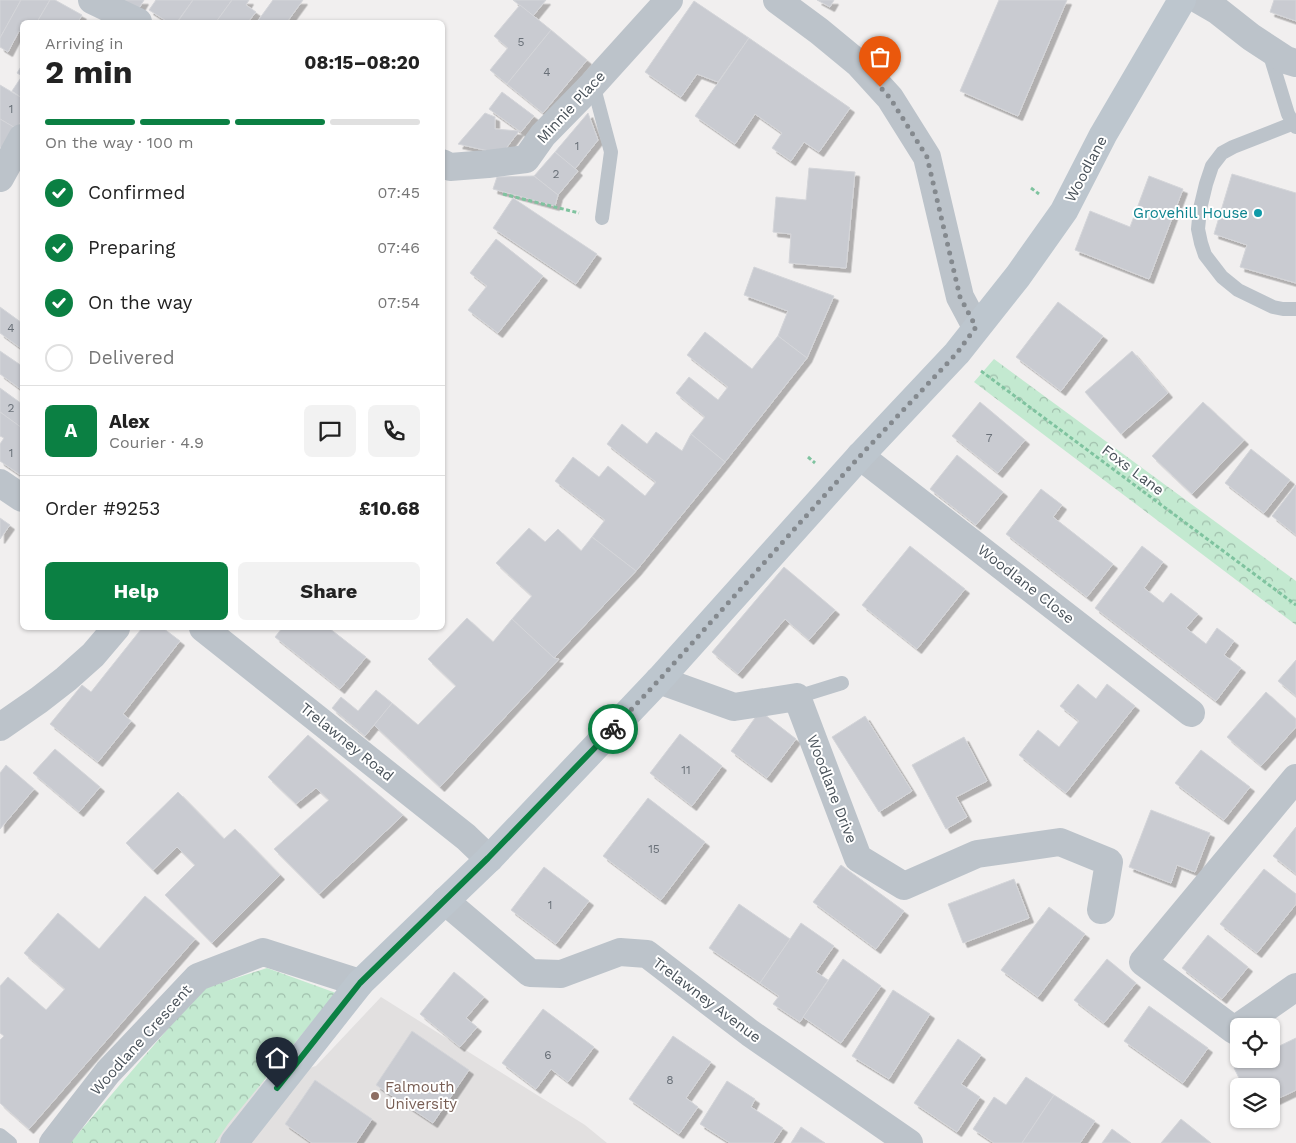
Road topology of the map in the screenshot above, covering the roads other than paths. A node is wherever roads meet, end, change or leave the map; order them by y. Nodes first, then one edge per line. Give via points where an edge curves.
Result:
1 (669, 0) edge
2 (777, 0) edge
3 (1182, 0) edge
4 (1199, 0) edge
5 (93, 9) edge
6 (131, 20) edge
7 (1268, 48) junction
8 (1296, 63) edge
9 (593, 84) junction
10 (1295, 125) edge
11 (20, 142) edge
12 (445, 169) edge
13 (0, 178) edge
14 (602, 218) road end
15 (1296, 310) edge
16 (976, 327) junction
17 (860, 456) junction
18 (0, 482) edge
19 (20, 497) edge
20 (114, 630) edge
21 (206, 630) edge
22 (659, 680) junction
23 (842, 683) dead end
24 (797, 697) junction
25 (1191, 713) dead end
26 (0, 727) edge
27 (1296, 778) edge
28 (488, 858) junction
29 (445, 901) junction
30 (1102, 910) dead end
31 (360, 983) junction
32 (1296, 987) edge
33 (1252, 1018) edge
34 (1230, 1027) edge
35 (0, 1135) edge
36 (10, 1143) edge
37 (53, 1143) edge
38 (234, 1143) edge
39 (909, 1143) edge

1 - 9 street, Minnie Place
2 - 16 street via 859,64 890,98 927,157 960,297
3 - 16 street, Woodlane via 1064,210 1018,276
4 - 7 street
5 - 6 street
7 - 8 street
7 - 10 lane via 1282,98
9 - 12 street, Minnie Place via 543,135 526,159
9 - 14 lane via 611,152
10 - 15 lane via 1222,153 1212,166 1206,184 1198,228 1205,255 1222,277 1238,290 1273,307
11 - 13 street
16 - 17 street, Woodlane via 957,353
17 - 22 street, Woodlane
17 - 25 street, Woodlane Close
18 - 19 street
20 - 26 street via 66,679
21 - 28 street, Trelawney Road via 466,836
22 - 24 street via 734,707
22 - 28 street, Woodlane
23 - 24 lane
24 - 30 street, Woodlane Drive via 858,858 904,886 978,854 1060,842 1110,862
27 - 34 street via 1143,962
28 - 29 street, Woodlane
29 - 31 street, Woodlane
29 - 39 street, Trelawney Avenue via 530,973 561,974 620,952 647,954 750,1033
31 - 37 street, Woodlane Crescent via 264,952 198,977 108,1072
31 - 38 street, Woodlane
32 - 33 street
35 - 36 lane

